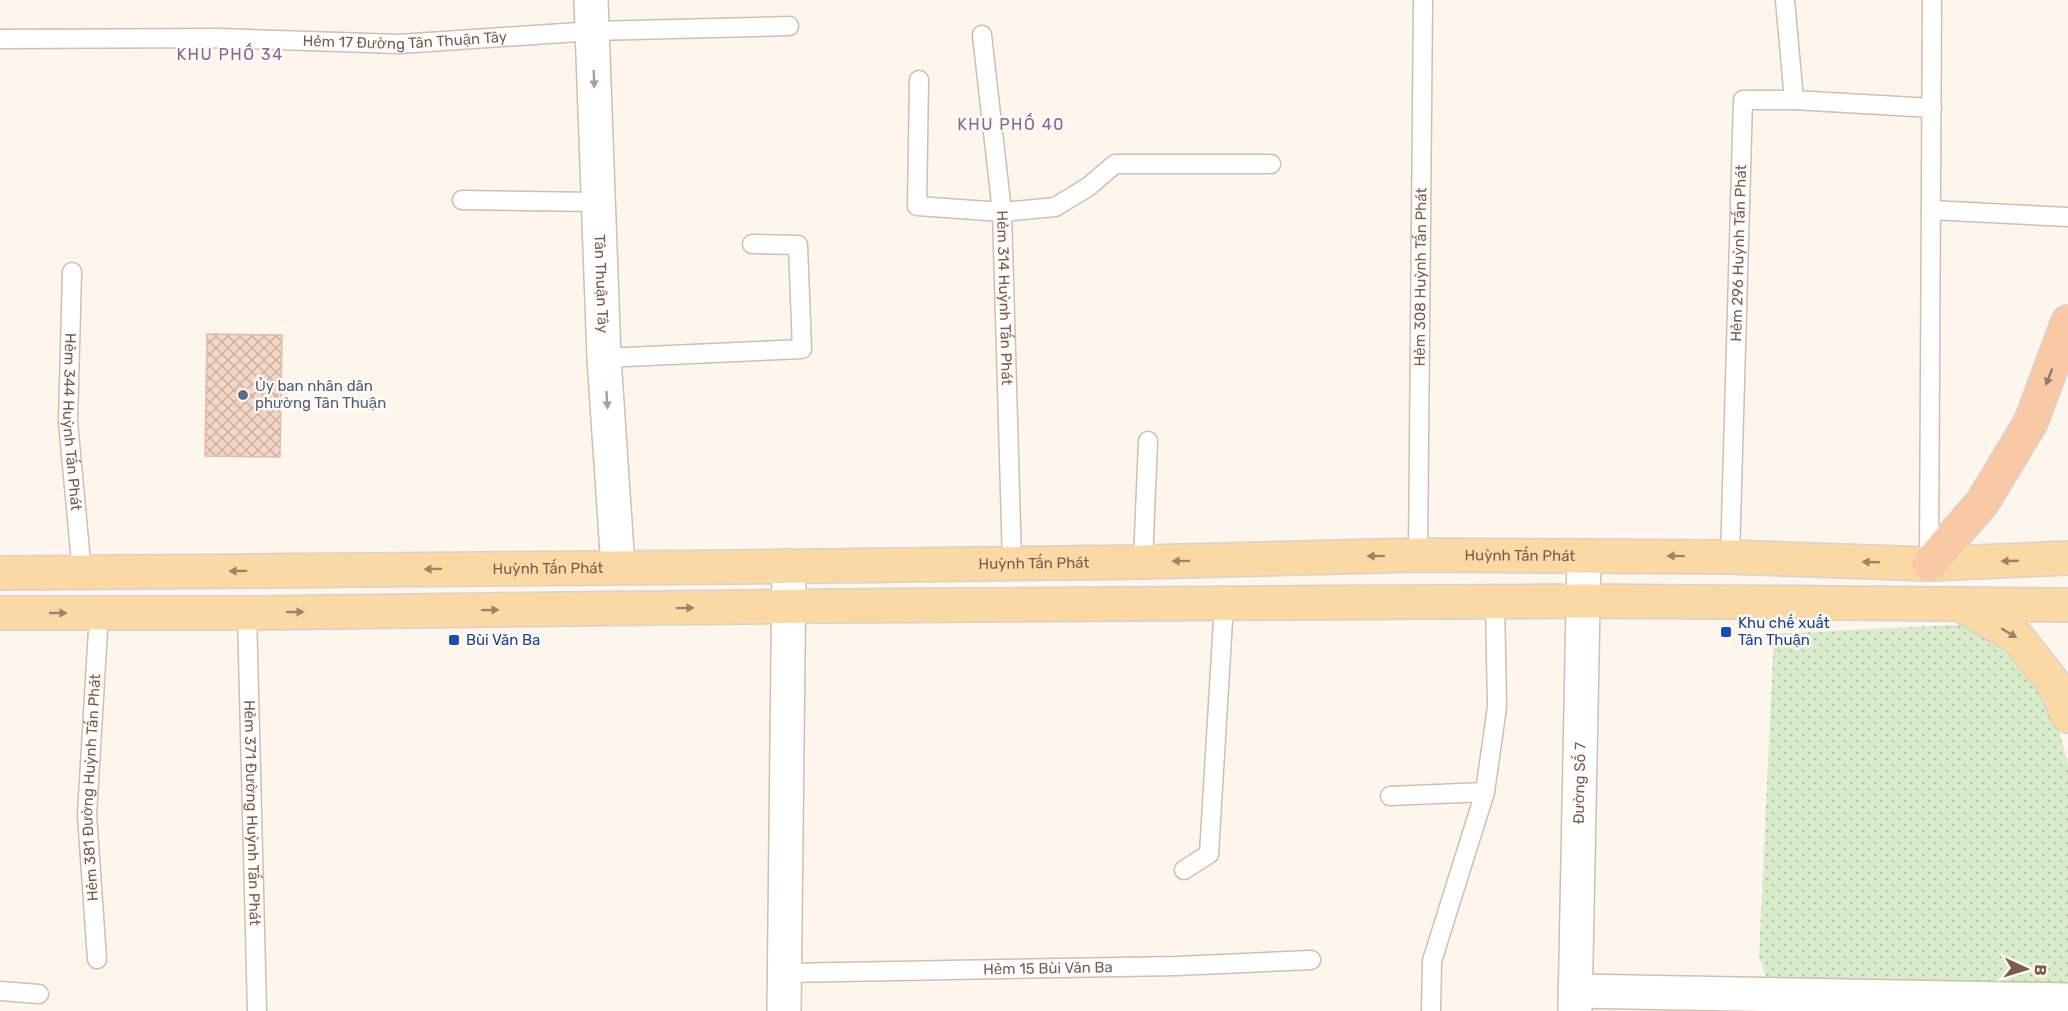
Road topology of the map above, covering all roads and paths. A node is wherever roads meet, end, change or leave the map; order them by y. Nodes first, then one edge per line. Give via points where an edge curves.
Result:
1 (1423, 0) edge
2 (1785, 0) edge
3 (1932, 0) edge
4 (592, 15) edge
5 (789, 26) dead end
6 (982, 35) dead end
7 (0, 39) edge
8 (919, 80) dead end
9 (1794, 100) junction
10 (1932, 108) junction
11 (1271, 164) dead end
12 (462, 200) dead end
13 (598, 202) junction
14 (1931, 210) junction
15 (1002, 212) junction
16 (2068, 217) edge
17 (752, 244) dead end
18 (72, 272) dead end
19 (2068, 322) edge
20 (604, 358) junction
21 (1148, 441) dead end
22 (1418, 555) junction
23 (1584, 556) junction
24 (1731, 557) junction
25 (2068, 558) edge
26 (1012, 562) junction
27 (1143, 562) junction
28 (1929, 564) junction
29 (789, 566) junction
30 (618, 567) junction
31 (0, 573) edge
32 (82, 573) junction
33 (1583, 601) junction
34 (1494, 602) junction
35 (1224, 603) junction
36 (1959, 604) junction
37 (2068, 604) edge
38 (789, 607) junction
39 (0, 613) edge
40 (247, 613) junction
41 (99, 614) junction
42 (2068, 716) edge
43 (1485, 792) junction
44 (1390, 796) dead end
45 (1184, 870) dead end
46 (98, 959) dead end
47 (1311, 960) dead end
48 (784, 974) junction
49 (0, 991) edge
50 (39, 994) dead end
51 (2068, 1000) edge
52 (1575, 1001) edge
53 (1744, 1003) edge
54 (257, 1011) edge
55 (784, 1011) edge
56 (1431, 1011) edge

1 - 22 lane, Hẻm 308 Huỳnh Tấn Phát
2 - 9 lane
3 - 10 lane
4 - 5 lane, Hẻm 17 Đường Tân Thuận Tây
4 - 7 lane, Hẻm 17 Đường Tân Thuận Tây via 399,44 219,38
4 -> 13 street, Tân Thuận Tây
6 - 15 lane, Hẻm 314 Huỳnh Tấn Phát
8 - 15 lane via 917,206
9 - 10 lane
9 - 24 lane, Hẻm 296 Huỳnh Tấn Phát via 1743,100
10 - 14 lane
11 - 15 lane via 1115,164 1055,207
12 - 13 lane
13 - 20 street, Tân Thuận Tây
14 - 16 lane
14 - 28 lane
15 - 26 lane, Hẻm 314 Huỳnh Tấn Phát
17 - 20 lane via 798,245 802,349
18 - 32 lane, Hẻm 344 Huỳnh Tấn Phát via 68,422
19 -> 28 highway via 2031,423 1982,502
20 -> 30 street, Tân Thuận Tây
21 - 27 lane
22 - 23 main road, Huỳnh Tấn Phát
22 -> 27 main road, Huỳnh Tấn Phát
24 -> 23 main road, Huỳnh Tấn Phát
23 - 33 street, Đường Số 7
28 -> 24 main road, Huỳnh Tấn Phát
25 -> 28 main road, Huỳnh Tấn Phát
26 - 27 main road, Huỳnh Tấn Phát
26 - 29 main road, Huỳnh Tấn Phát
29 - 30 main road, Huỳnh Tấn Phát
29 - 38 street
30 -> 32 main road, Huỳnh Tấn Phát
31 - 32 main road, Huỳnh Tấn Phát
33 - 34 main road
33 - 36 main road
33 - 52 street, Đường Số 7
34 - 35 main road
34 - 43 lane via 1497,707
35 - 38 main road
35 - 45 lane via 1209,854
36 - 37 main road
36 -> 42 main road via 2018,638 2054,684
40 -> 38 main road
38 - 48 street
39 -> 41 main road
40 - 41 main road
40 - 54 lane, Hẻm 371 Đường Huỳnh Tấn Phát
41 - 46 lane, Hẻm 381 Đường Huỳnh Tấn Phát via 87,815
43 - 44 lane
43 - 56 lane via 1432,961
47 - 48 lane, Hẻm 15 Bùi Văn Ba
48 - 55 street
49 - 50 lane
51 - 53 street
52 - 53 street

